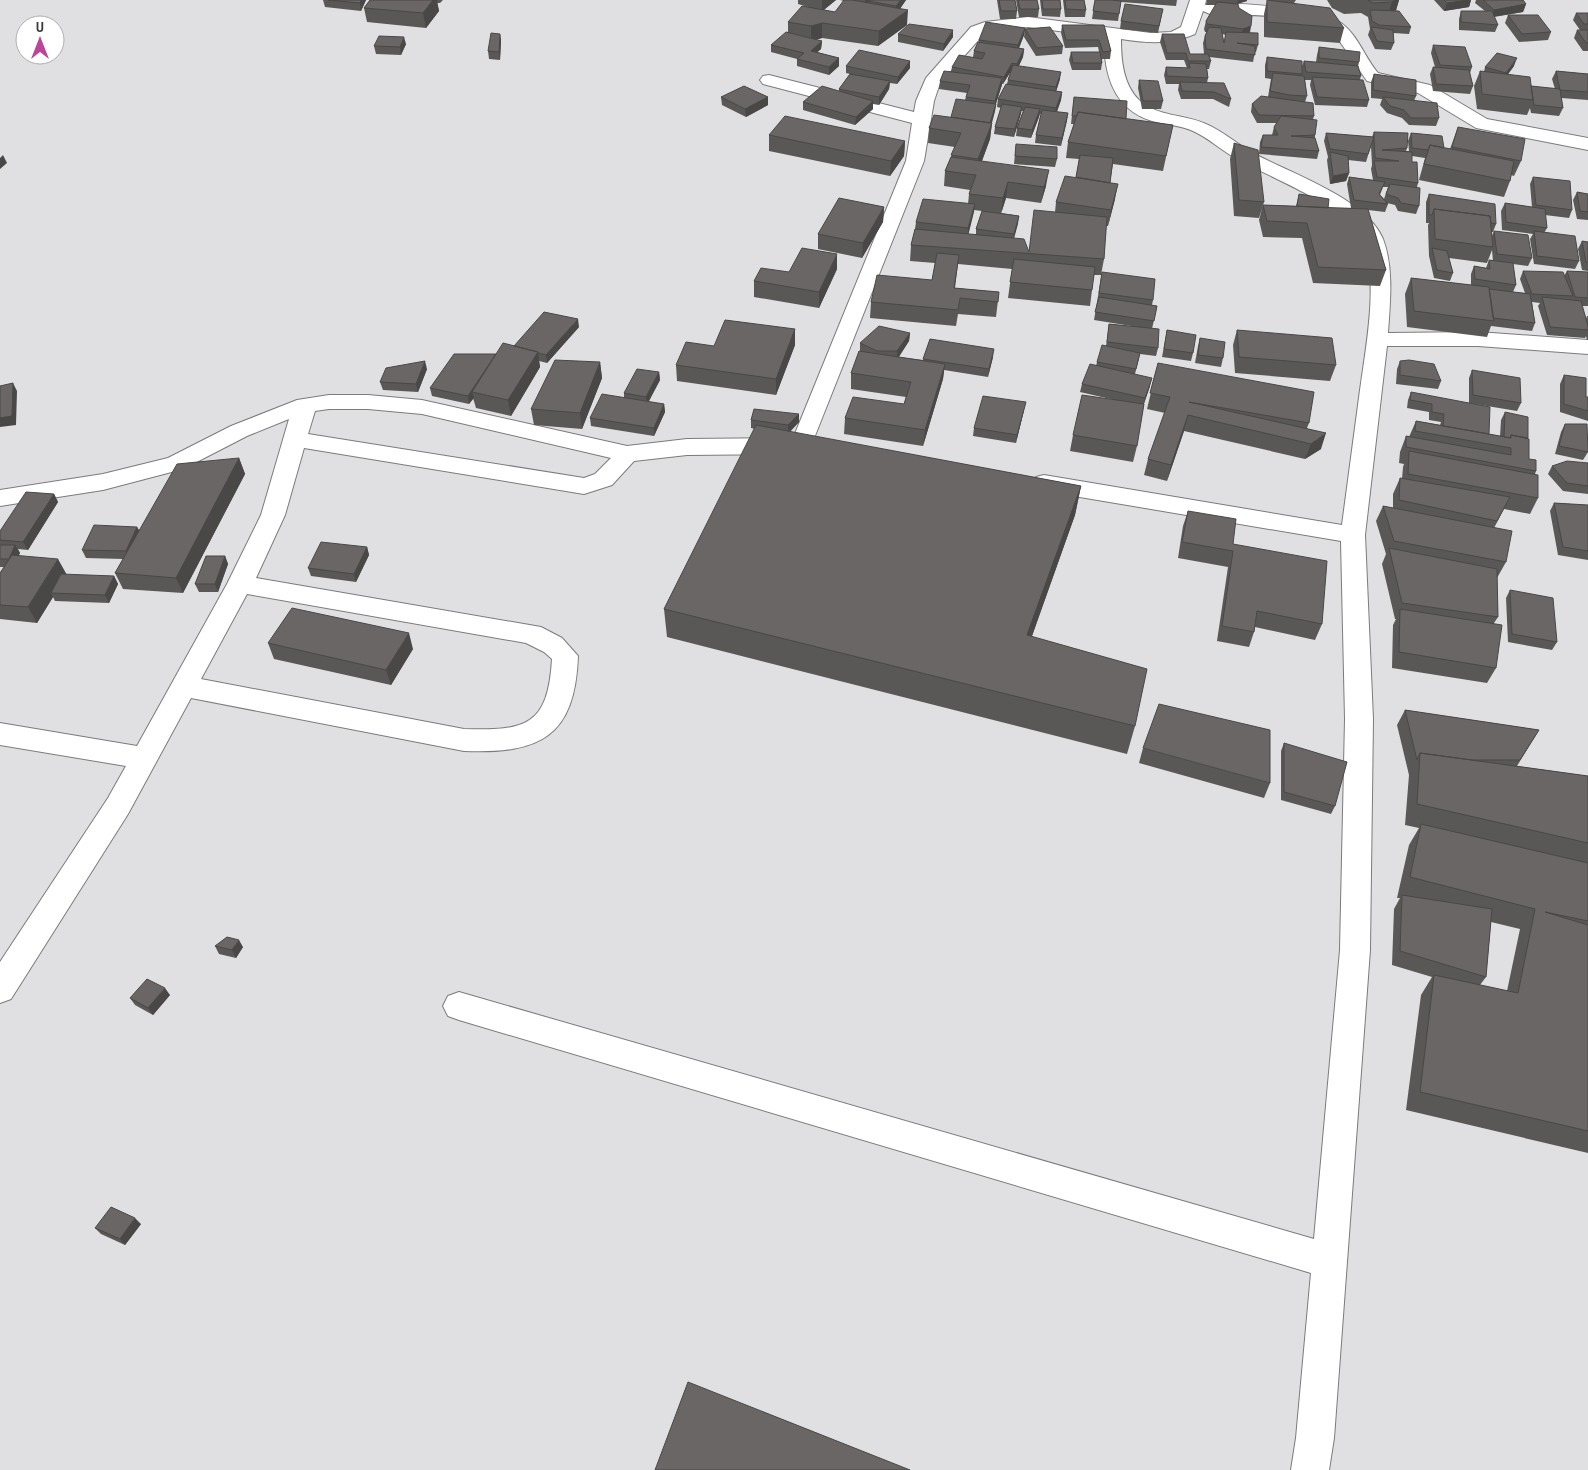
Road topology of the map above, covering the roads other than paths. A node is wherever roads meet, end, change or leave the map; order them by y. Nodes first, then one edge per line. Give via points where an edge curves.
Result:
1 (1197, 4) edge
2 (1112, 33) junction
3 (769, 80) dead end
4 (922, 120) junction
5 (1588, 144) edge
6 (1377, 340) junction
7 (1588, 347) edge
8 (305, 405) junction
9 (294, 439) junction
10 (628, 454) junction
11 (1023, 480) edge
12 (0, 498) edge
13 (1353, 535) junction
14 (240, 584) junction
15 (184, 686) junction
16 (0, 734) edge
17 (144, 758) junction
18 (0, 989) edge
19 (459, 1006) dead end
20 (1329, 1260) junction
21 (1310, 1470) edge

1 - 2 street via 1189,30 1174,37
1 - 5 street via 1329,22 1346,38 1373,77 1424,89 1482,124
2 - 4 street via 1028,22 997,24 976,31 932,82 924,101
2 - 6 street via 1120,88 1141,111 1210,132 1245,156 1339,207 1366,228 1375,249 1380,285
3 - 4 street
4 - 10 street via 915,162 810,448 687,447
6 - 7 street via 1478,339
6 - 13 street
8 - 9 street
8 - 10 street via 368,402 422,407
8 - 12 street via 239,431 175,464 103,482
9 - 10 street via 584,486 595,486 603,481
9 - 14 street via 273,515
11 - 13 street
13 - 20 street via 1359,718 1355,950
14 - 15 street
14 - 15 street via 532,634 553,645 564,656 565,680 557,707 548,724 527,736 496,742 464,740
15 - 17 street
16 - 17 street
17 - 18 street via 118,806
19 - 20 street
20 - 21 street

